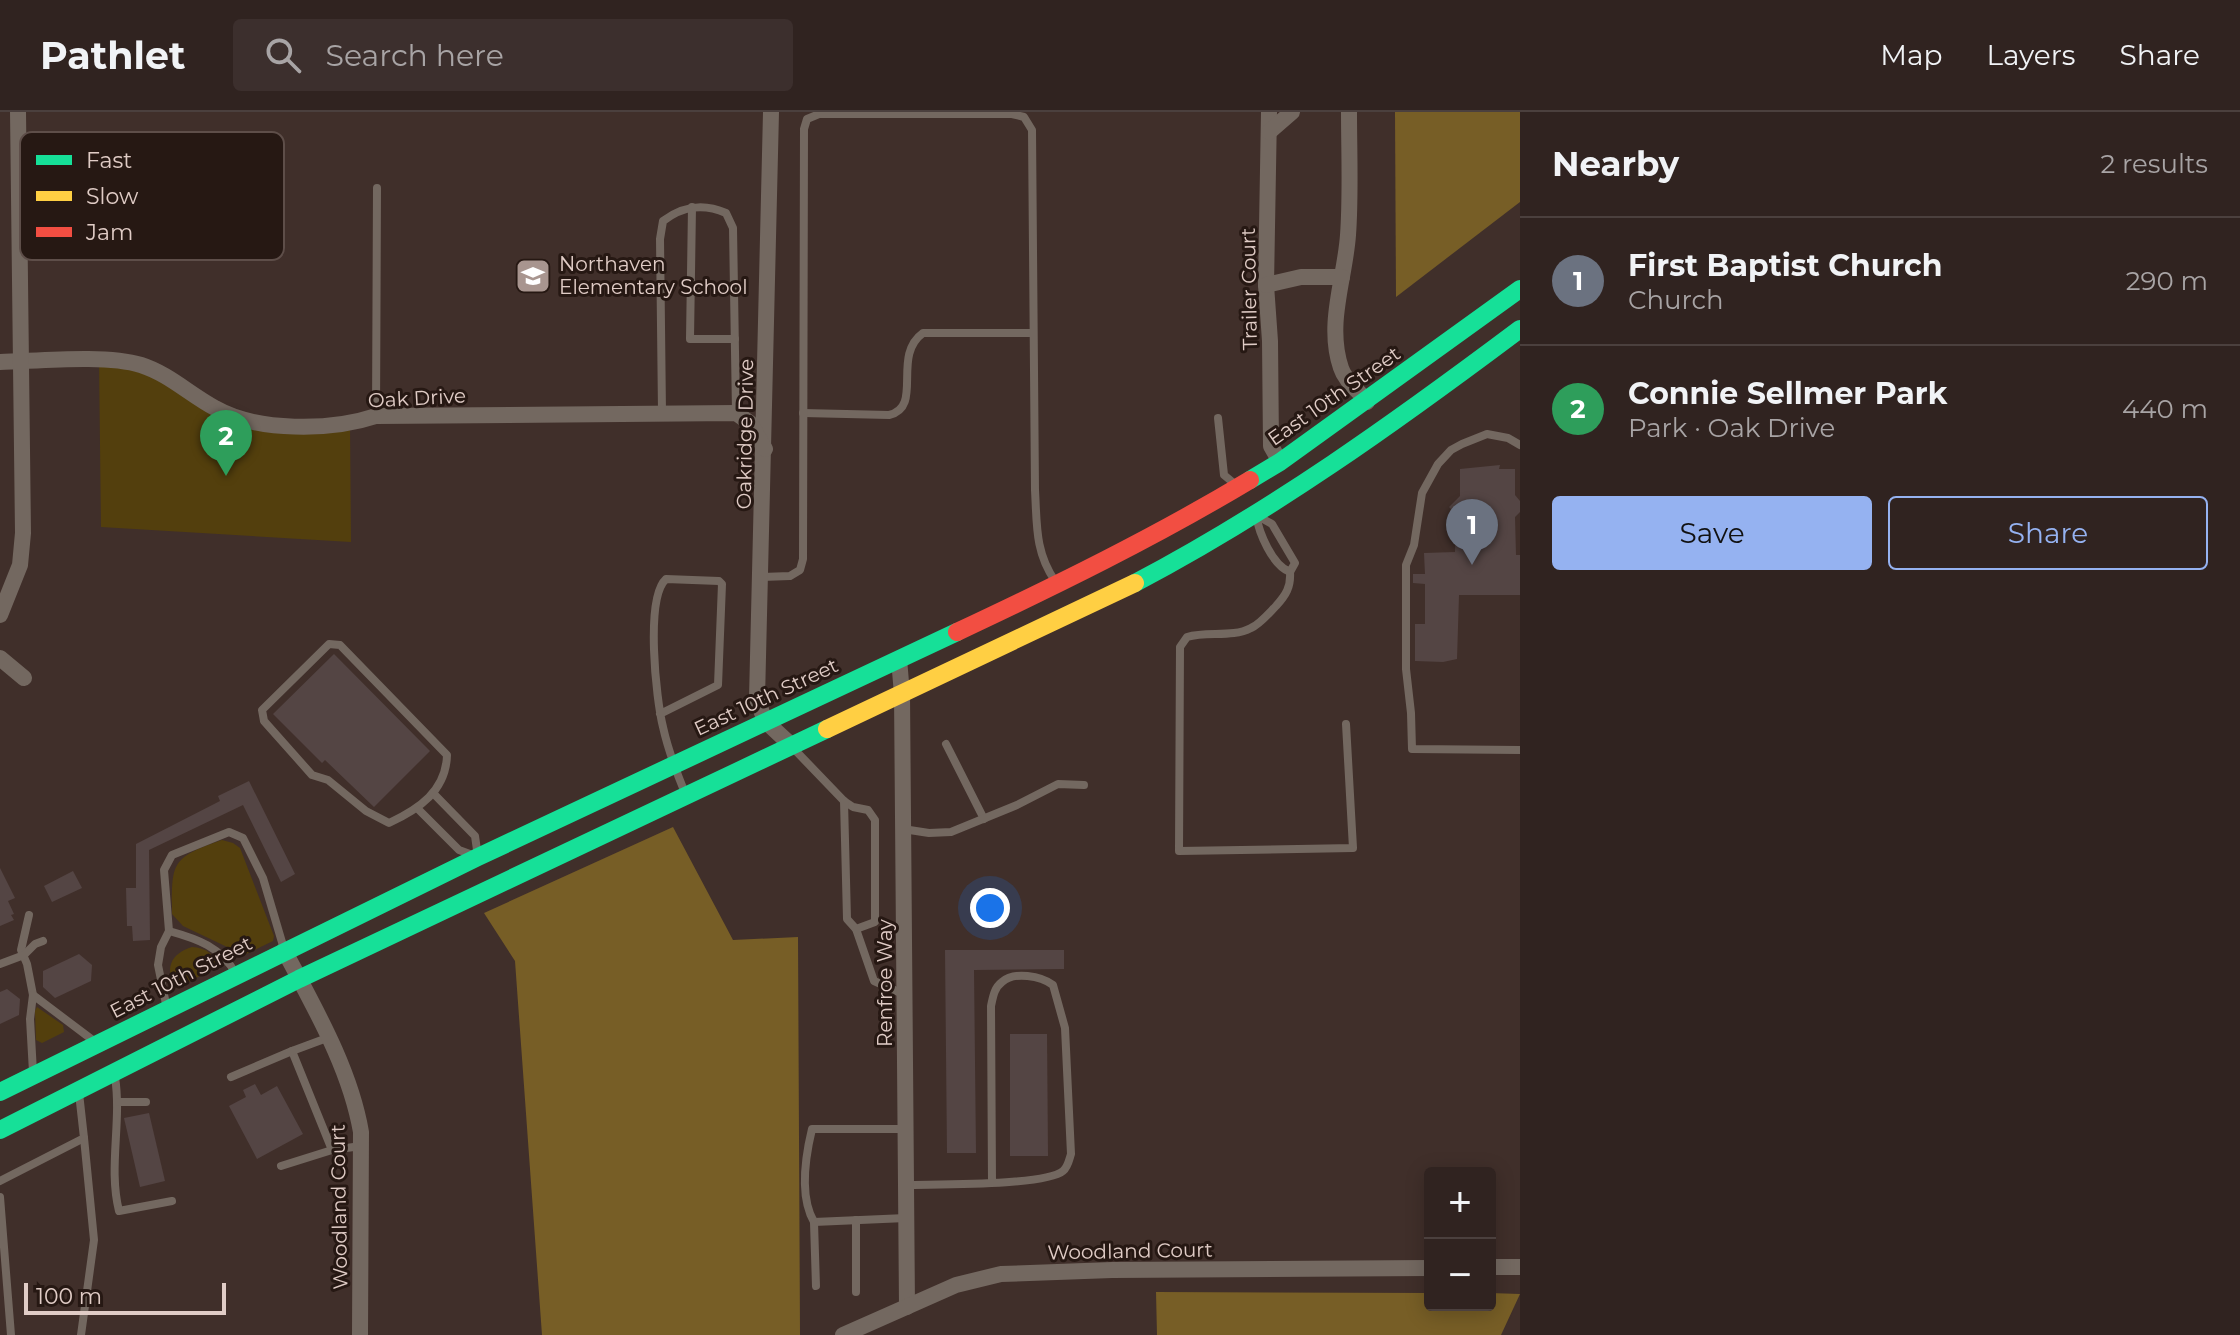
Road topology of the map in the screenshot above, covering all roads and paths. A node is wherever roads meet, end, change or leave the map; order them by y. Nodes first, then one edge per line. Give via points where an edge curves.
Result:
1 (18, 112) edge
2 (771, 112) edge
3 (1269, 112) edge
4 (1292, 112) edge
5 (1349, 112) edge
6 (1269, 132) junction
7 (377, 188) dead end
8 (692, 207) junction
9 (20, 236) edge
10 (20, 260) edge
11 (1342, 277) junction
12 (1266, 285) junction
13 (1520, 289) edge
14 (1520, 329) edge
15 (1033, 333) junction
16 (735, 339) junction
17 (22, 361) junction
18 (0, 362) edge
19 (1367, 402) junction
20 (662, 412) junction
21 (736, 413) junction
22 (803, 413) junction
23 (376, 416) junction
24 (1218, 418) dead end
25 (1520, 445) edge
26 (765, 449) junction
27 (1280, 462) junction
28 (1240, 488) junction
29 (1256, 515) junction
30 (1290, 572) junction
31 (761, 577) junction
32 (1058, 585) junction
33 (0, 615) edge
34 (0, 658) edge
35 (899, 659) junction
36 (24, 678) dead end
37 (902, 694) junction
38 (660, 714) junction
39 (765, 721) junction
40 (1346, 724) dead end
41 (946, 744) dead end
42 (791, 745) junction
43 (1520, 750) edge
44 (673, 765) junction
45 (1084, 785) dead end
46 (433, 793) junction
47 (686, 794) junction
48 (844, 801) junction
49 (418, 809) junction
50 (984, 819) junction
51 (903, 829) junction
52 (480, 862) junction
53 (29, 915) dead end
54 (856, 929) junction
55 (169, 931) junction
56 (43, 941) dead end
57 (284, 950) junction
58 (24, 955) junction
59 (0, 964) edge
60 (236, 974) junction
61 (299, 979) junction
62 (33, 995) junction
63 (905, 995) junction
64 (167, 1009) junction
65 (327, 1038) junction
66 (98, 1044) junction
67 (292, 1051) junction
68 (121, 1053) junction
69 (33, 1076) junction
70 (231, 1077) dead end
71 (79, 1090) junction
72 (0, 1092) edge
73 (119, 1102) junction
74 (146, 1102) dead end
75 (906, 1129) junction
76 (0, 1130) edge
77 (84, 1138) junction
78 (361, 1146) junction
79 (332, 1150) junction
80 (281, 1166) dead end
81 (0, 1181) edge
82 (992, 1182) junction
83 (906, 1185) junction
84 (0, 1197) edge
85 (172, 1201) dead end
86 (907, 1218) junction
87 (856, 1220) junction
88 (814, 1222) junction
89 (1496, 1267) edge
90 (1520, 1267) edge
91 (1424, 1268) edge
92 (816, 1286) dead end
93 (856, 1292) dead end
94 (907, 1307) junction
95 (81, 1334) edge
96 (11, 1335) edge
97 (73, 1335) edge
98 (360, 1335) edge
99 (843, 1335) edge

1 - 9 street
2 - 26 street, Oakridge Drive
3 - 6 street, Trailer Court
4 - 6 street
5 - 11 street via 1349,232
6 - 12 street, Trailer Court
7 - 23 lane
8 - 16 lane via 726,213 733,228
8 - 16 lane via 690,339
8 - 20 lane via 663,221 660,239
10 - 17 street
11 - 12 street via 1301,277
11 - 19 street via 1336,317 1341,368
12 - 27 street, Trailer Court via 1271,446
13 - 19 main road, East 10th Street
14 - 29 main road, East 10th Street via 1379,434
15 - 22 lane via 923,333 908,350 906,405 899,413
15 - 22 lane via 1032,130 1024,117 819,114 807,119 804,129
15 - 32 lane via 1037,529 1043,563
16 - 21 lane
17 - 18 street, Oak Drive
17 - 23 street, Oak Drive via 138,364 160,372 214,408 254,423 350,424
17 - 33 street via 23,533 20,565
19 - 27 main road, East 10th Street
20 - 21 street, Oak Drive
20 - 23 street, Oak Drive
21 - 26 street via 750,423
22 - 31 lane via 803,559 800,570 790,576
24 - 28 lane via 1224,475
25 - 43 lane via 1487,434 1444,456 1422,493 1406,565 1412,749
26 - 31 street, Oakridge Drive
27 - 28 main road, East 10th Street
28 - 29 street
28 - 32 main road, East 10th Street
29 - 30 lane via 1258,532 1282,569
29 - 30 lane via 1272,524 1295,563
29 - 37 main road, East 10th Street via 1134,583 986,648
30 - 40 lane via 1291,586 1283,599 1252,628 1202,633 1187,637 1180,647 1179,851 1353,848
31 - 39 street, Oakridge Drive via 757,699
32 - 35 main road, East 10th Street via 976,629
34 - 36 street
35 - 37 street, Renfroe Way
35 - 39 main road, East 10th Street
37 - 42 main road, East 10th Street
37 - 51 street, Renfroe Way
38 - 38 lane via 718,685 719,581 666,579 657,593 654,639
38 - 44 lane
39 - 42 street
39 - 44 main road, East 10th Street
41 - 50 lane
42 - 47 main road, East 10th Street
42 - 48 lane
44 - 47 lane
44 - 52 main road, East 10th Street
45 - 50 lane via 1058,784
46 - 49 lane
46 - 49 lane via 447,755 340,645 329,644 262,710 264,721 312,775 328,780 377,818 389,823
46 - 52 lane via 475,836
47 - 61 main road, East 10th Street via 489,882
48 - 54 lane via 847,919
48 - 54 lane via 868,810 875,820 875,922
49 - 52 lane via 459,850
50 - 51 lane via 951,832
51 - 63 street, Renfroe Way
52 - 57 main road, East 10th Street
53 - 58 lane
54 - 63 lane via 874,981
55 - 57 lane via 164,870 172,855 229,832 243,838 263,878
55 - 60 lane via 217,951
55 - 64 lane via 158,965
56 - 58 lane
57 - 60 main road, East 10th Street
57 - 61 street, Woodland Court
58 - 59 lane
58 - 62 lane
60 - 64 main road, East 10th Street
61 - 65 street, Woodland Court
61 - 68 main road, East 10th Street
62 - 66 lane
62 - 69 lane
63 - 75 street, Renfroe Way
64 - 68 main road, East 10th Street
65 - 67 lane
65 - 78 street, Woodland Court via 357,1110
66 - 68 main road, East 10th Street
66 - 69 main road, East 10th Street
67 - 70 lane
67 - 79 lane
68 - 71 main road, East 10th Street
68 - 73 lane
69 - 72 main road, East 10th Street
71 - 76 main road, East 10th Street
71 - 77 lane
73 - 74 lane
73 - 85 lane via 113,1189 119,1211
75 - 83 street, Renfroe Way
75 - 88 lane via 812,1129 806,1153 807,1209
77 - 81 lane
77 - 95 lane via 94,1240
78 - 79 lane
78 - 98 street, Woodland Court
79 - 80 lane
82 - 82 lane via 1051,1177 1062,1172 1071,1154 1065,1028 1053,985 1037,977 1000,983 991,1006
82 - 83 lane
83 - 86 street, Renfroe Way
84 - 96 lane
86 - 87 lane
86 - 94 street, Renfroe Way
87 - 88 lane
87 - 93 lane
88 - 92 lane
89 - 90 street
91 - 94 street, Woodland Court via 1001,1274 956,1285
94 - 99 street, Woodland Court
95 - 97 lane

